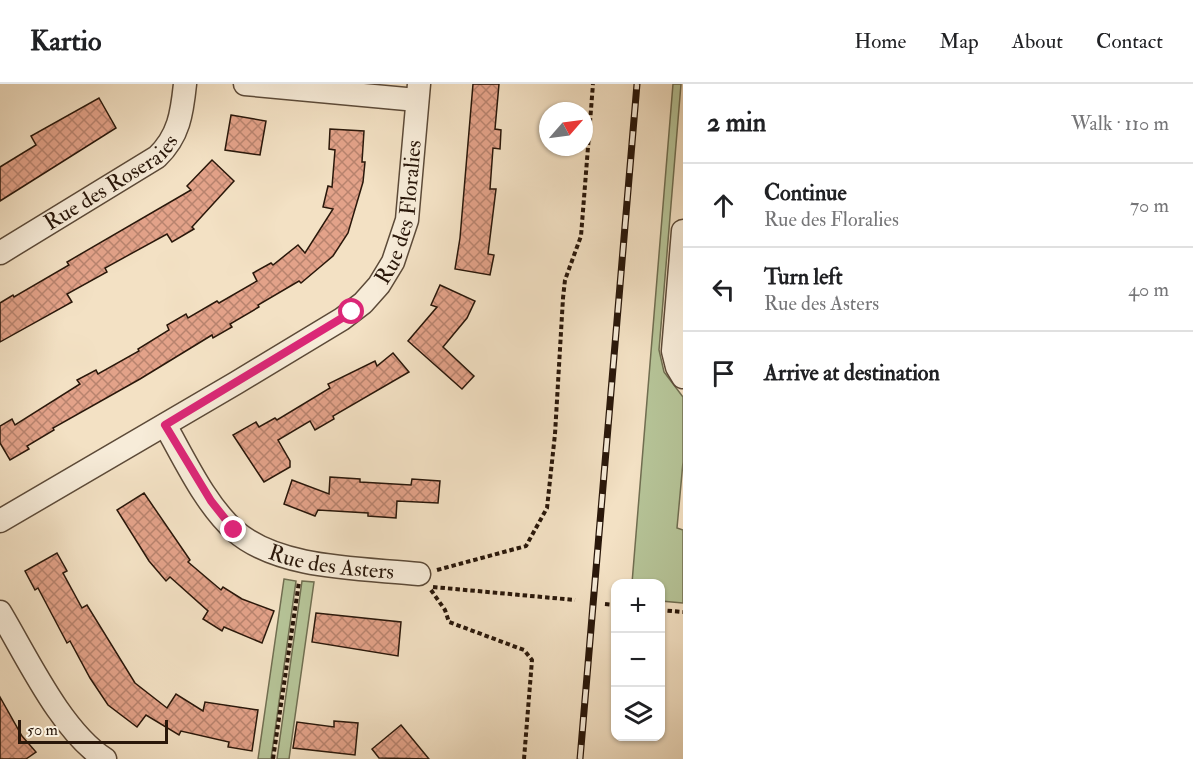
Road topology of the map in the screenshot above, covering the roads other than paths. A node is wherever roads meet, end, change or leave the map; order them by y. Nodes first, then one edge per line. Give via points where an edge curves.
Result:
1 (185, 84) edge
2 (244, 84) edge
3 (418, 92) edge
4 (683, 231) edge
5 (0, 252) edge
6 (683, 377) edge
7 (165, 425) junction
8 (0, 521) edge
9 (426, 579) road end
10 (0, 612) edge
11 (105, 759) edge

1 - 5 street, Rue des Roseraies via 177,131 157,157
2 - 3 street
3 - 7 street, Rue des Floralies via 407,220 393,262 379,285 342,319
4 - 6 street via 673,351
7 - 8 street, Rue des Floralies
7 - 9 street, Rue des Asters via 219,513 256,546 303,561
10 - 11 street via 71,728

